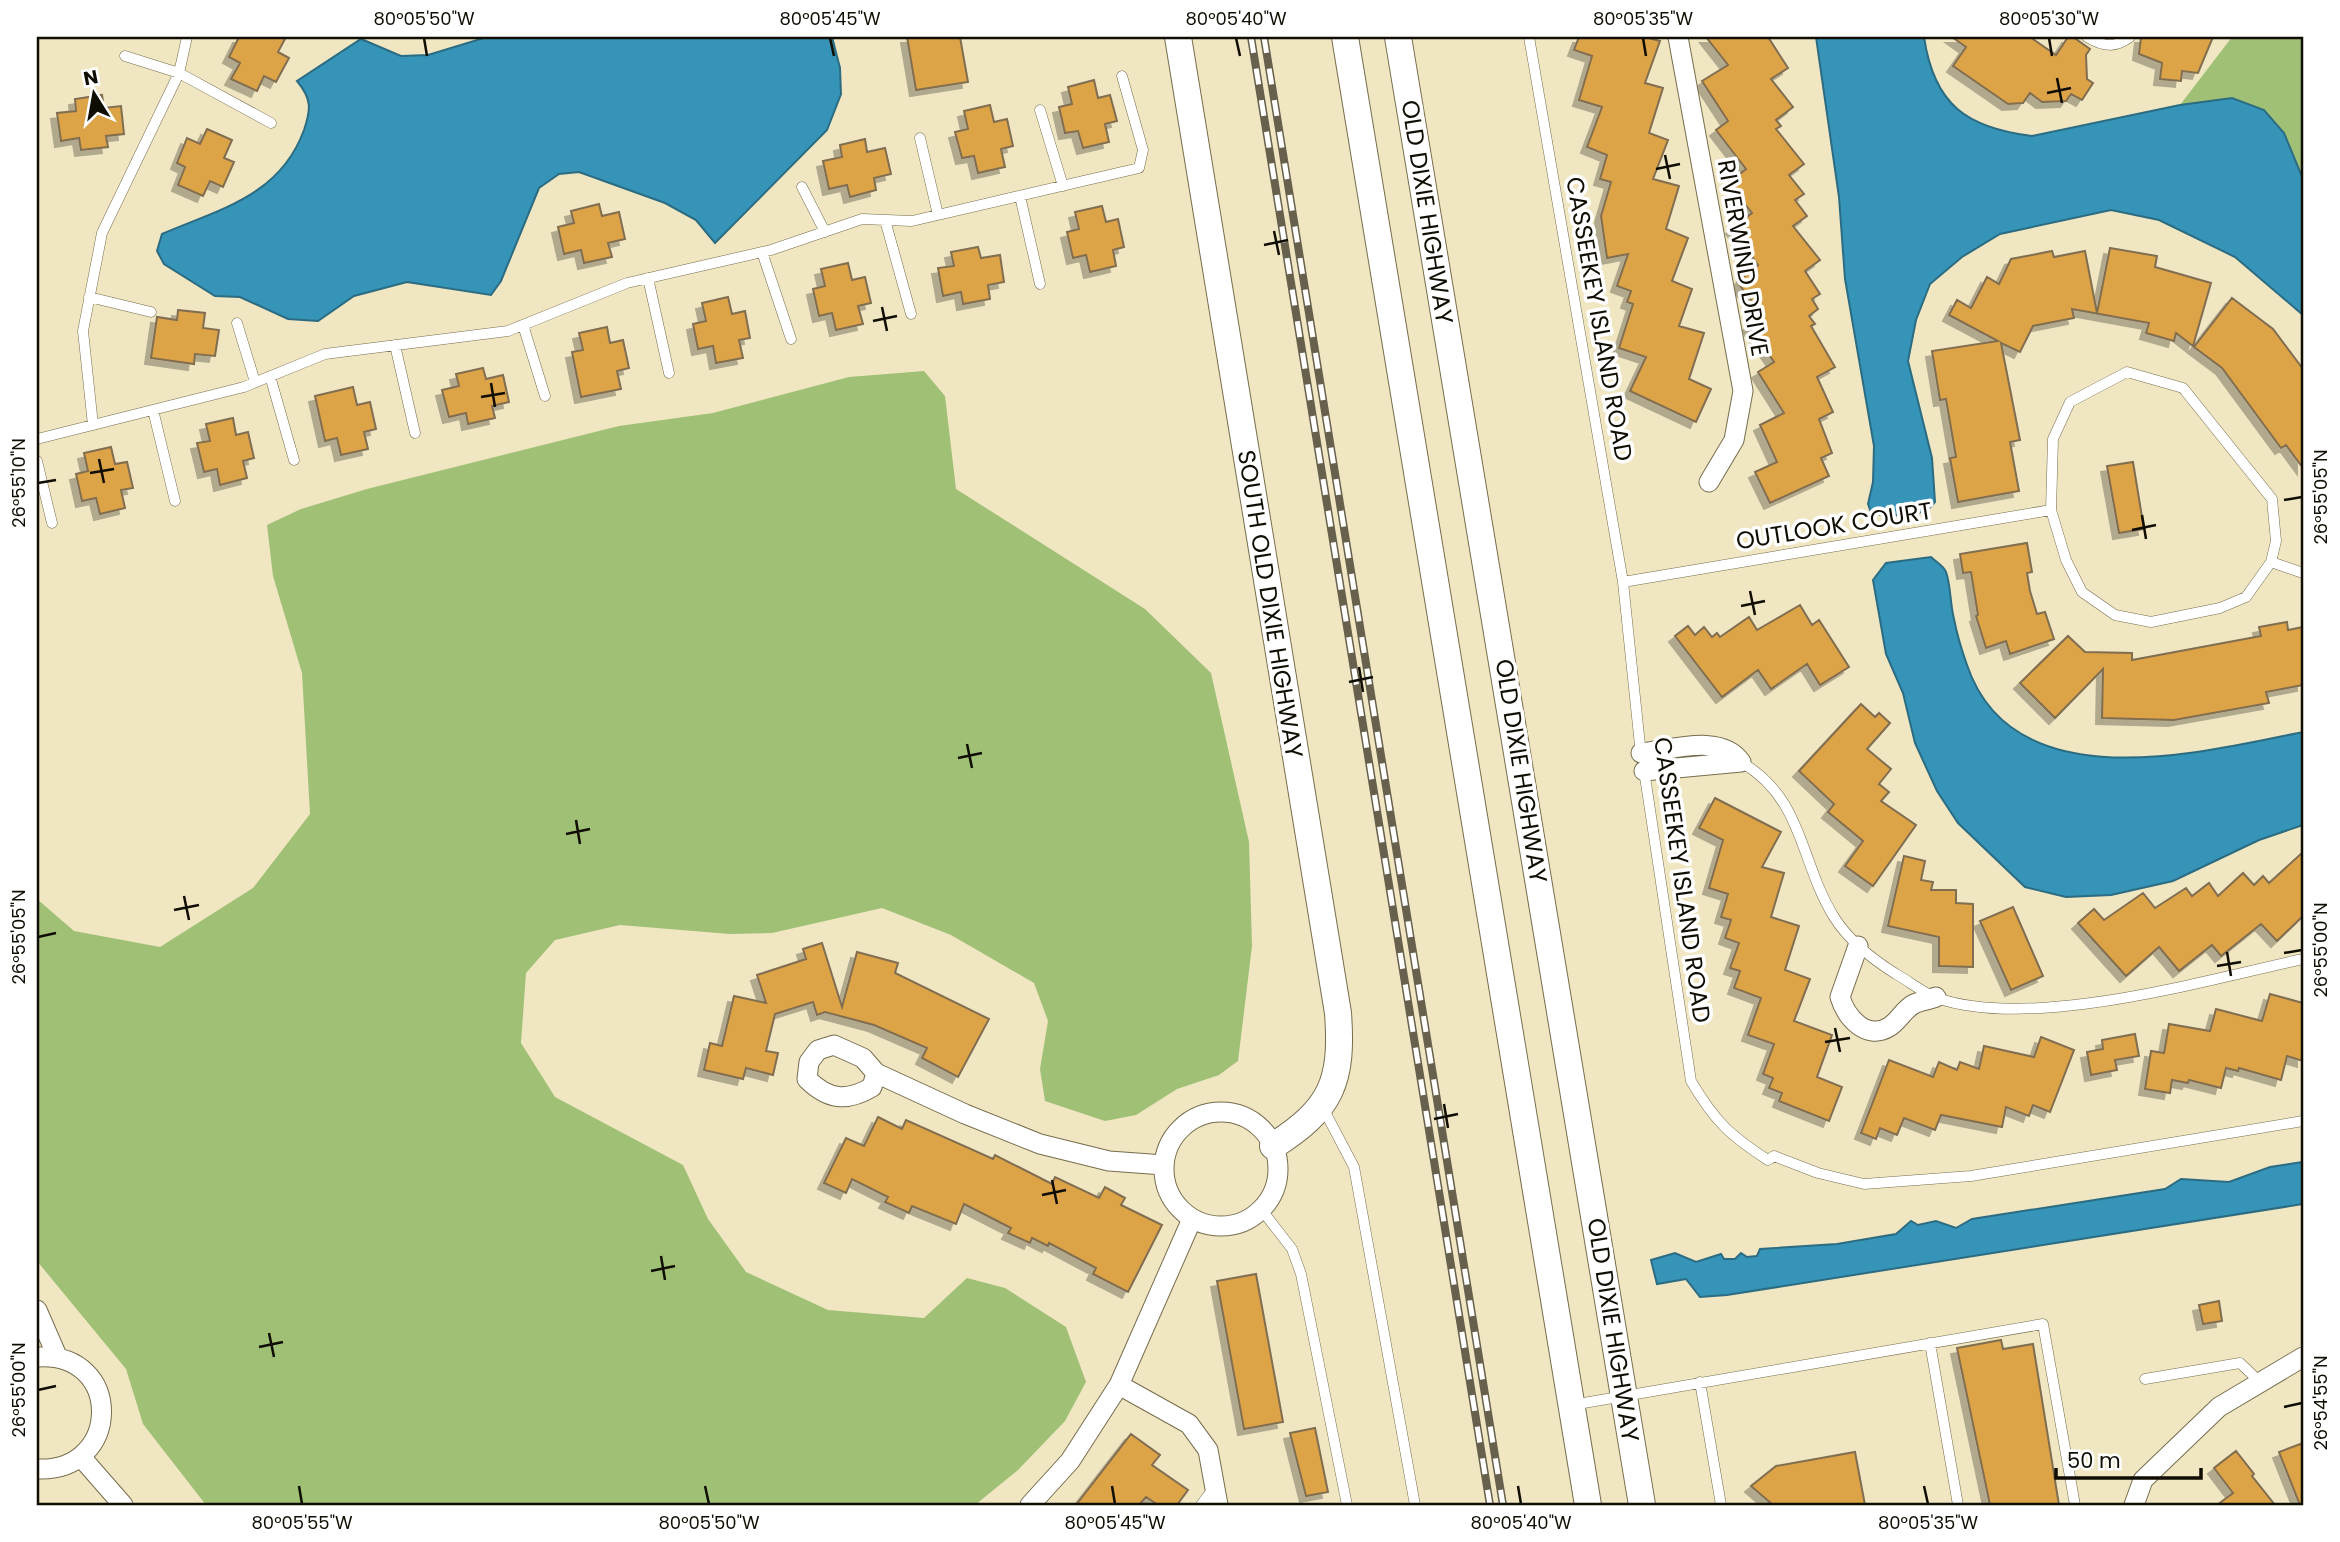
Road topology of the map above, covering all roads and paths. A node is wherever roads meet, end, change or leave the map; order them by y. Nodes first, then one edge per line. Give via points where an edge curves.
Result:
1 (187, 37) edge
2 (1178, 37) edge
3 (1345, 37) edge
4 (1398, 37) edge
5 (1529, 37) edge
6 (1678, 37) edge
7 (2087, 37) edge
8 (2130, 37) edge
9 (125, 57) dead end
10 (179, 73) junction
11 (1122, 76) dead end
12 (1040, 110) dead end
13 (271, 123) dead end
14 (920, 138) dead end
15 (1063, 186) junction
16 (802, 187) dead end
17 (1020, 196) junction
18 (938, 215) junction
19 (885, 220) junction
20 (825, 232) junction
21 (762, 252) junction
22 (648, 278) junction
23 (1040, 284) dead end
24 (89, 297) junction
25 (151, 312) dead end
26 (911, 314) dead end
27 (237, 323) dead end
28 (523, 325) junction
29 (791, 339) dead end
30 (395, 345) junction
31 (668, 373) dead end
32 (270, 376) junction
33 (255, 382) junction
34 (545, 396) dead end
35 (153, 410) junction
36 (93, 425) junction
37 (415, 433) dead end
38 (37, 439) edge
39 (294, 460) dead end
40 (37, 461) edge
41 (1709, 482) dead end
42 (175, 501) dead end
43 (2050, 510) junction
44 (52, 523) dead end
45 (2271, 562) junction
46 (2303, 573) edge
47 (1623, 582) junction
48 (1642, 762) junction
49 (1741, 762) joint
50 (1858, 946) junction
51 (2303, 959) edge
52 (1936, 998) junction
53 (876, 1073) dead end
54 (1322, 1108) junction
55 (2303, 1121) edge
56 (1273, 1146) junction
57 (1164, 1165) junction
58 (1261, 1209) junction
59 (1192, 1219) junction
60 (37, 1310) edge
61 (1930, 1343) junction
62 (57, 1356) junction
63 (37, 1357) edge
64 (2303, 1357) edge
65 (2146, 1379) dead end
66 (1700, 1382) junction
67 (2261, 1383) junction
68 (1119, 1385) junction
69 (1624, 1396) junction
70 (1572, 1405) junction
71 (81, 1457) junction
72 (37, 1469) edge
73 (1217, 1496) edge
74 (123, 1505) edge
75 (1030, 1505) edge
76 (1201, 1505) edge
77 (1348, 1505) edge
78 (1415, 1505) edge
79 (1588, 1505) edge
80 (1642, 1505) edge
81 (1721, 1505) edge
82 (1958, 1505) edge
83 (2075, 1505) edge
84 (2134, 1505) edge

1 - 10 lane
2 - 54 main road, SOUTH OLD DIXIE HIGHWAY via 1338,1013 1341,1056
3 - 70 main road
4 - 69 main road, OLD DIXIE HIGHWAY
5 - 47 lane, CASSEEKEY ISLAND ROAD
6 - 41 street, RIVERWIND DRIVE via 1743,391 1734,440
7 - 8 lane via 2100,45 2115,46
9 - 10 lane
10 - 13 lane
10 - 24 lane via 102,233
11 - 15 lane via 1143,150 1139,168
12 - 15 lane
14 - 18 lane
15 - 17 lane
16 - 20 lane
17 - 18 lane
17 - 23 lane
18 - 19 lane via 912,221
19 - 20 lane via 862,219
19 - 26 lane
20 - 21 lane
21 - 22 lane
21 - 29 lane
22 - 28 lane
22 - 31 lane
24 - 25 lane
24 - 36 lane via 83,331
27 - 33 lane
28 - 30 lane via 508,331
28 - 34 lane
30 - 32 lane via 325,354
30 - 37 lane
32 - 33 lane
32 - 39 lane
33 - 35 lane
35 - 36 lane
35 - 42 lane
36 - 38 lane
40 - 44 lane
43 - 45 lane via 2082,592 2115,615 2151,622 2220,608 2246,597
43 - 45 lane via 2053,439 2070,402 2127,372 2183,388 2272,499 2276,541
43 - 47 lane, OUTLOOK COURT
45 - 46 lane
47 - 48 lane, CASSEEKEY ISLAND ROAD
48 - 49 street via 1712,745 1734,751
48 - 55 lane, CASSEEKEY ISLAND ROAD via 1691,1081 1733,1138 1768,1160 1774,1157 1864,1184 1971,1176
49 - 50 lane via 1760,773 1785,802 1834,917
50 - 52 lane
50 - 52 street via 1840,997 1848,1017 1861,1027 1875,1032 1887,1029 1912,1005
51 - 52 lane via 2104,1001 2016,1010
53 - 57 street via 1040,1143 1109,1160
54 - 56 main road, SOUTH OLD DIXIE HIGHWAY
54 - 78 lane via 1354,1167
56 - 57 street via 1251,1120 1220,1112 1201,1115 1171,1141
56 - 58 street via 1276,1184
57 - 59 street via 1172,1199
58 - 59 street via 1237,1224 1214,1226
58 - 77 lane via 1292,1249 1301,1274
59 - 68 street
60 - 62 street
61 - 66 lane
61 - 82 lane
61 - 83 lane via 2043,1324
62 - 63 street
62 - 71 street via 88,1373 102,1405 101,1425
64 - 67 street
65 - 67 lane via 2240,1363
66 - 69 lane
66 - 81 lane
67 - 84 street via 2220,1407 2143,1480
68 - 73 street via 1189,1424 1208,1450
68 - 75 street via 1070,1461
69 - 70 lane
69 - 80 main road, OLD DIXIE HIGHWAY
70 - 79 main road
71 - 72 street via 68,1465
71 - 74 street
73 - 76 lane

